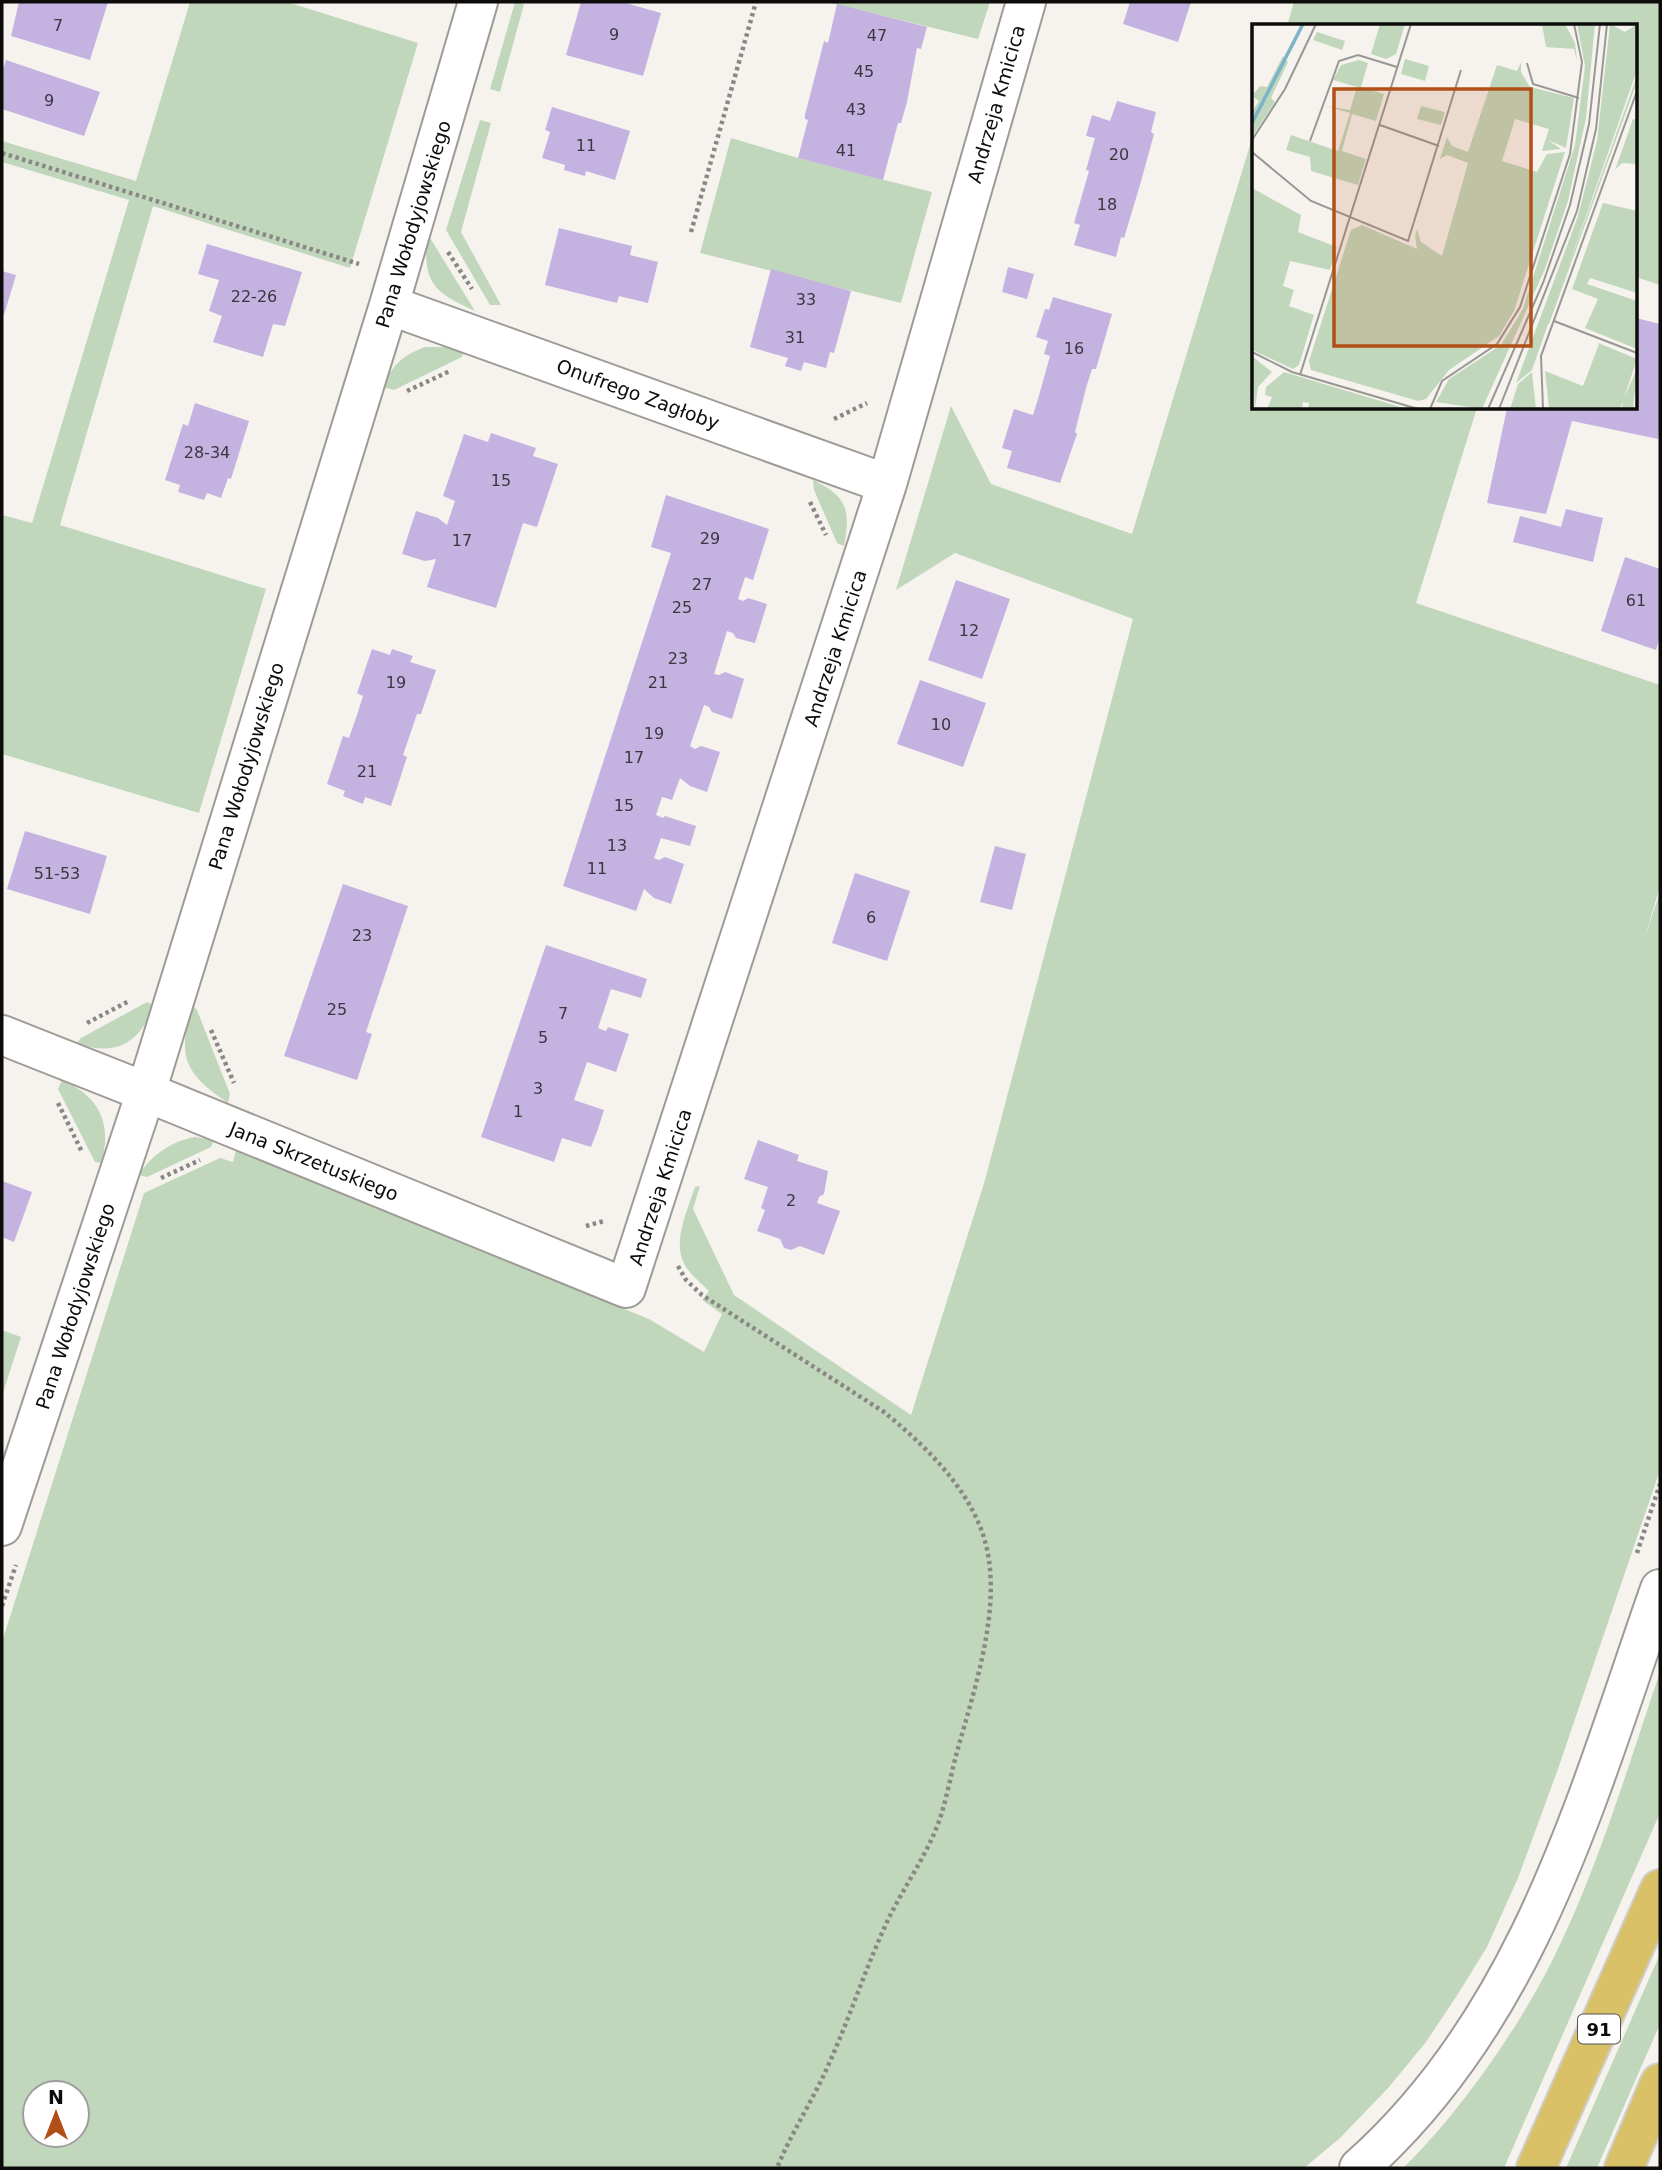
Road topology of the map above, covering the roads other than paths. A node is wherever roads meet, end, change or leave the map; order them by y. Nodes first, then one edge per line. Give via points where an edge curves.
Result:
1 (478, 2) edge
2 (1026, 2) edge
3 (389, 305) junction
4 (887, 484) junction
5 (2, 1035) edge
6 (146, 1092) junction
7 (626, 1288) joint
8 (2, 1526) edge
9 (1647, 1576) edge
10 (1660, 1889) edge
11 (1660, 2083) edge
12 (1359, 2168) edge
13 (1536, 2168) edge
14 (1624, 2168) edge

1 - 3 street, Pana Wołodyjowskiego
2 - 4 street, Andrzeja Kmicica
3 - 4 street, Onufrego Zagłoby
3 - 6 street, Pana Wołodyjowskiego
4 - 7 street, Andrzeja Kmicica
5 - 6 street, Jana Skrzetuskiego
6 - 7 street, Jana Skrzetuskiego
6 - 8 street, Pana Wołodyjowskiego
9 - 12 street via 1570,1846 1542,1912 1481,2023 1423,2102
10 - 13 main road, 91
11 - 14 main road

